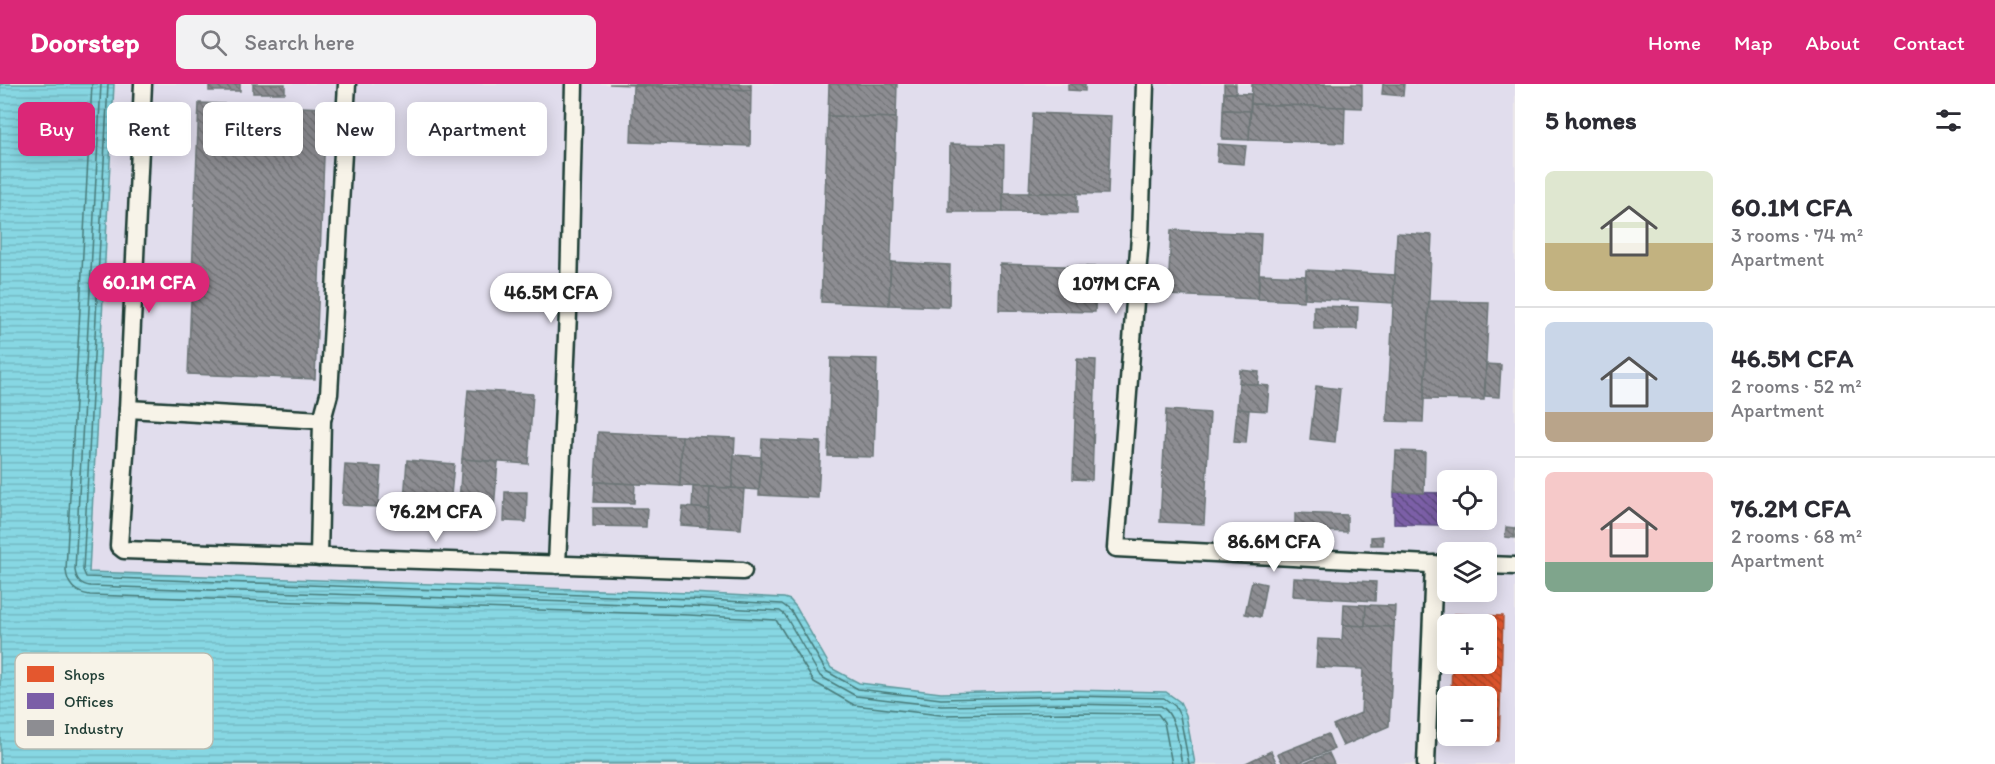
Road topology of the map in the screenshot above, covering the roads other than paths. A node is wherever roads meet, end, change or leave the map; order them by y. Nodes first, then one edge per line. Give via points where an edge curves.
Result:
1 (143, 84) edge
2 (347, 84) edge
3 (574, 84) edge
4 (1145, 84) edge
5 (128, 410) junction
6 (322, 420) junction
7 (319, 557) junction
8 (1437, 564) edge
9 (557, 565) junction
10 (1497, 565) edge
11 (1515, 566) edge
12 (743, 571) dead end
13 (1438, 602) edge
14 (1426, 764) edge

1 - 5 street
2 - 6 street via 329,394
3 - 9 street
4 - 8 street via 1140,237 1116,548
5 - 6 street
5 - 7 street via 119,546 124,550
6 - 7 street
7 - 9 street
9 - 12 street
10 - 11 street
13 - 14 street

